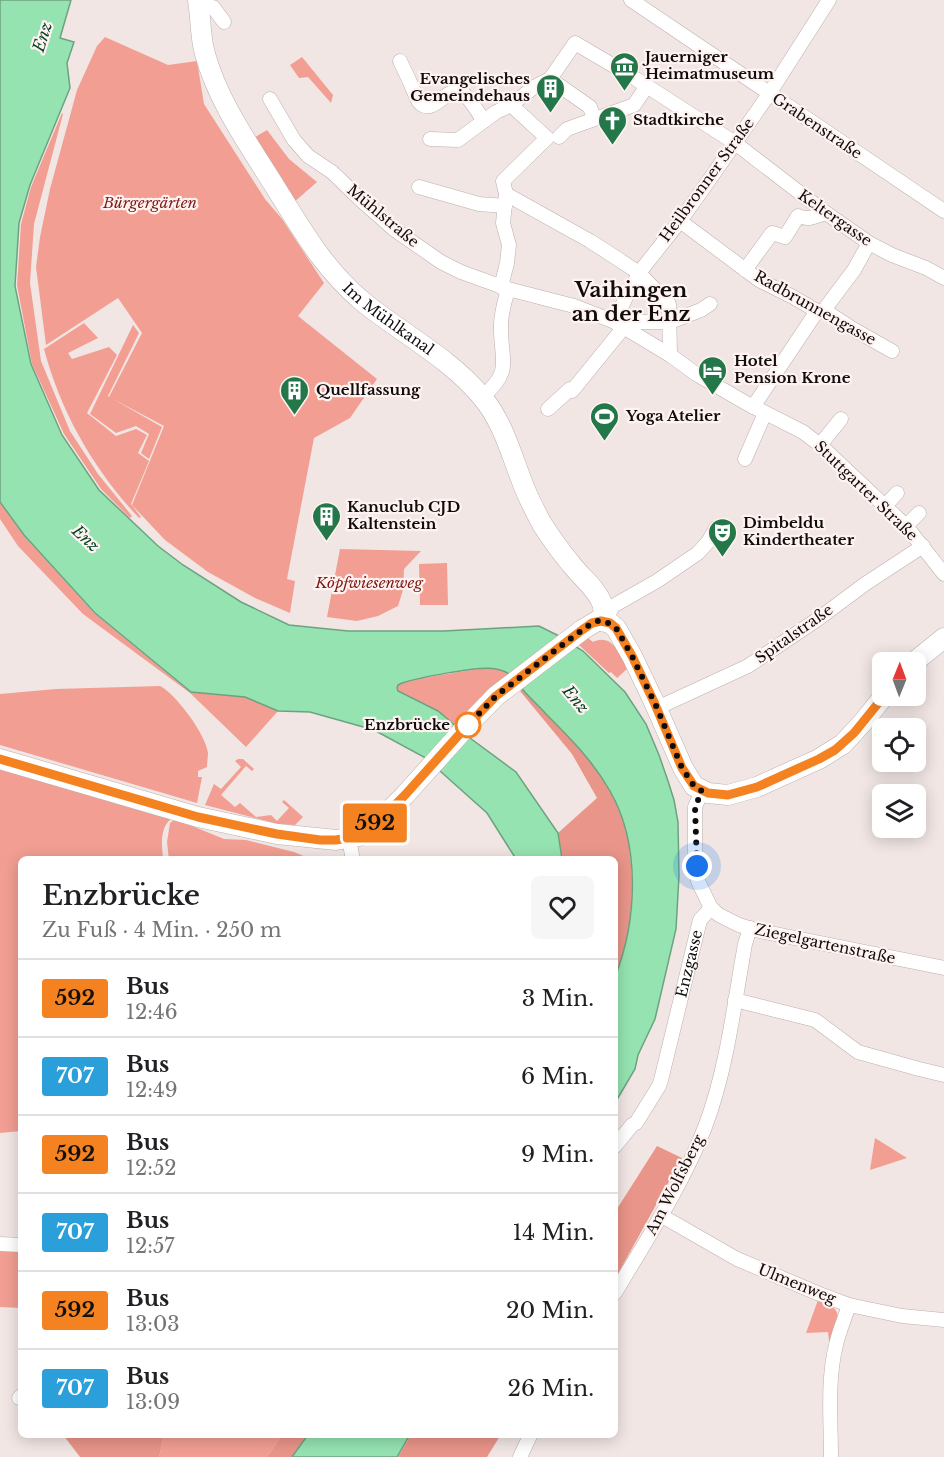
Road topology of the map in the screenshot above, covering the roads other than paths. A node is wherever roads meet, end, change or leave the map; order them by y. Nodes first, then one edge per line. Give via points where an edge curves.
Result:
1 (631, 0) edge
2 (829, 0) edge
3 (199, 4) edge
4 (224, 22) dead end
5 (400, 61) dead end
6 (550, 79) junction
7 (646, 86) junction
8 (769, 94) junction
9 (270, 99) dead end
10 (511, 105) junction
11 (594, 118) junction
12 (484, 121) junction
13 (430, 139) dead end
14 (558, 140) junction
15 (735, 143) junction
16 (419, 187) dead end
17 (505, 194) junction
18 (944, 211) edge
19 (826, 213) junction
20 (680, 221) junction
21 (869, 243) junction
22 (745, 270) junction
23 (640, 271) junction
24 (944, 278) edge
25 (504, 288) junction
26 (710, 303) dead end
27 (822, 311) junction
28 (670, 322) junction
29 (620, 328) junction
30 (892, 351) dead end
31 (670, 355) junction
32 (485, 408) junction
33 (548, 409) dead end
34 (759, 410) junction
35 (841, 419) dead end
36 (820, 445) junction
37 (745, 459) dead end
38 (897, 493) dead end
39 (883, 504) junction
40 (919, 513) dead end
41 (906, 526) junction
42 (716, 528) dead end
43 (923, 546) junction
44 (939, 556) edge
45 (944, 574) edge
46 (605, 621) junction
47 (944, 638) edge
48 (926, 653) edge
49 (876, 706) edge
50 (657, 708) junction
51 (0, 759) edge
52 (702, 791) junction
53 (349, 838) junction
54 (352, 856) edge
55 (711, 908) junction
56 (750, 928) junction
57 (944, 968) edge
58 (735, 1000) junction
59 (944, 1075) edge
60 (618, 1142) edge
61 (662, 1215) junction
62 (0, 1244) edge
63 (18, 1245) edge
64 (618, 1288) edge
65 (849, 1305) junction
66 (944, 1320) edge
67 (529, 1438) edge
68 (520, 1457) edge
69 (831, 1457) edge

1 - 8 street, Grabenstraße
2 - 8 street, Heilbronner Straße
3 - 4 street via 213,7
3 - 32 street, Im Mühlkanal via 205,53 214,81 244,139 318,255 354,294 453,369
5 - 12 street via 419,103 432,104 451,92 459,92
6 - 7 street, Keltergasse via 576,43
6 - 10 street
6 - 11 street via 590,107
7 - 11 street via 634,105
7 - 15 street, Keltergasse
8 - 15 street, Heilbronner Straße
8 - 18 street, Grabenstraße
9 - 25 street, Mühlstraße via 308,156 332,172 396,230 447,265
10 - 12 street
10 - 14 street
11 - 14 street via 567,129
12 - 13 street via 458,140
14 - 17 street
15 - 19 street, Keltergasse
15 - 20 street, Heilbronner Straße
16 - 17 street via 479,204
17 - 23 street
17 - 25 street via 503,223 509,245
19 - 21 street, Keltergasse
19 - 22 street via 804,219 798,216 785,237 772,233
20 - 22 street, Radbrunnengasse
20 - 23 street, Heilbronner Straße
21 - 24 street, Keltergasse
21 - 27 street via 854,270
22 - 27 street, Radbrunnengasse
23 - 28 street via 669,304
23 - 29 street, Heilbronner Straße
25 - 29 street, Mühlstraße via 600,315
25 - 32 street via 504,368
26 - 28 street
27 - 30 street, Radbrunnengasse
27 - 34 street
28 - 29 street
28 - 31 street
29 - 31 street, Stuttgarter Straße
29 - 33 street, Heilbronner Straße via 572,391
31 - 34 street, Stuttgarter Straße
32 - 46 street, Im Mühlkanal via 502,429 536,513 602,603
34 - 36 street, Stuttgarter Straße
34 - 37 street
35 - 36 street
36 - 39 street, Stuttgarter Straße
38 - 39 street
39 - 41 street, Stuttgarter Straße
40 - 41 street
41 - 43 street, Stuttgarter Straße
42 - 46 street via 698,553 614,606
43 - 44 street, Stuttgarter Straße
43 - 50 street, Spitalstraße via 748,666
44 - 45 street, Stuttgarter Straße
46 - 50 street via 616,628
46 - 53 street via 592,623 496,696 386,814 359,836
47 - 48 street
49 - 52 street via 854,733 819,759 747,790 728,795
50 - 52 street via 682,768
51 - 53 street via 198,817 295,837
52 - 55 street via 695,807 698,881
53 - 54 street
55 - 56 street, Ziegelgartenstraße
55 - 60 street, Enzgasse via 700,920 659,1086 636,1123
56 - 57 street, Ziegelgartenstraße
56 - 58 street, Am Wolfsberg
58 - 59 street via 815,1020 858,1052
58 - 61 street, Am Wolfsberg via 726,1056 705,1127
61 - 64 street, Am Wolfsberg
61 - 65 street, Ulmenweg via 737,1259
62 - 63 street
65 - 66 street, Ulmenweg
65 - 69 street via 832,1361
67 - 68 street

